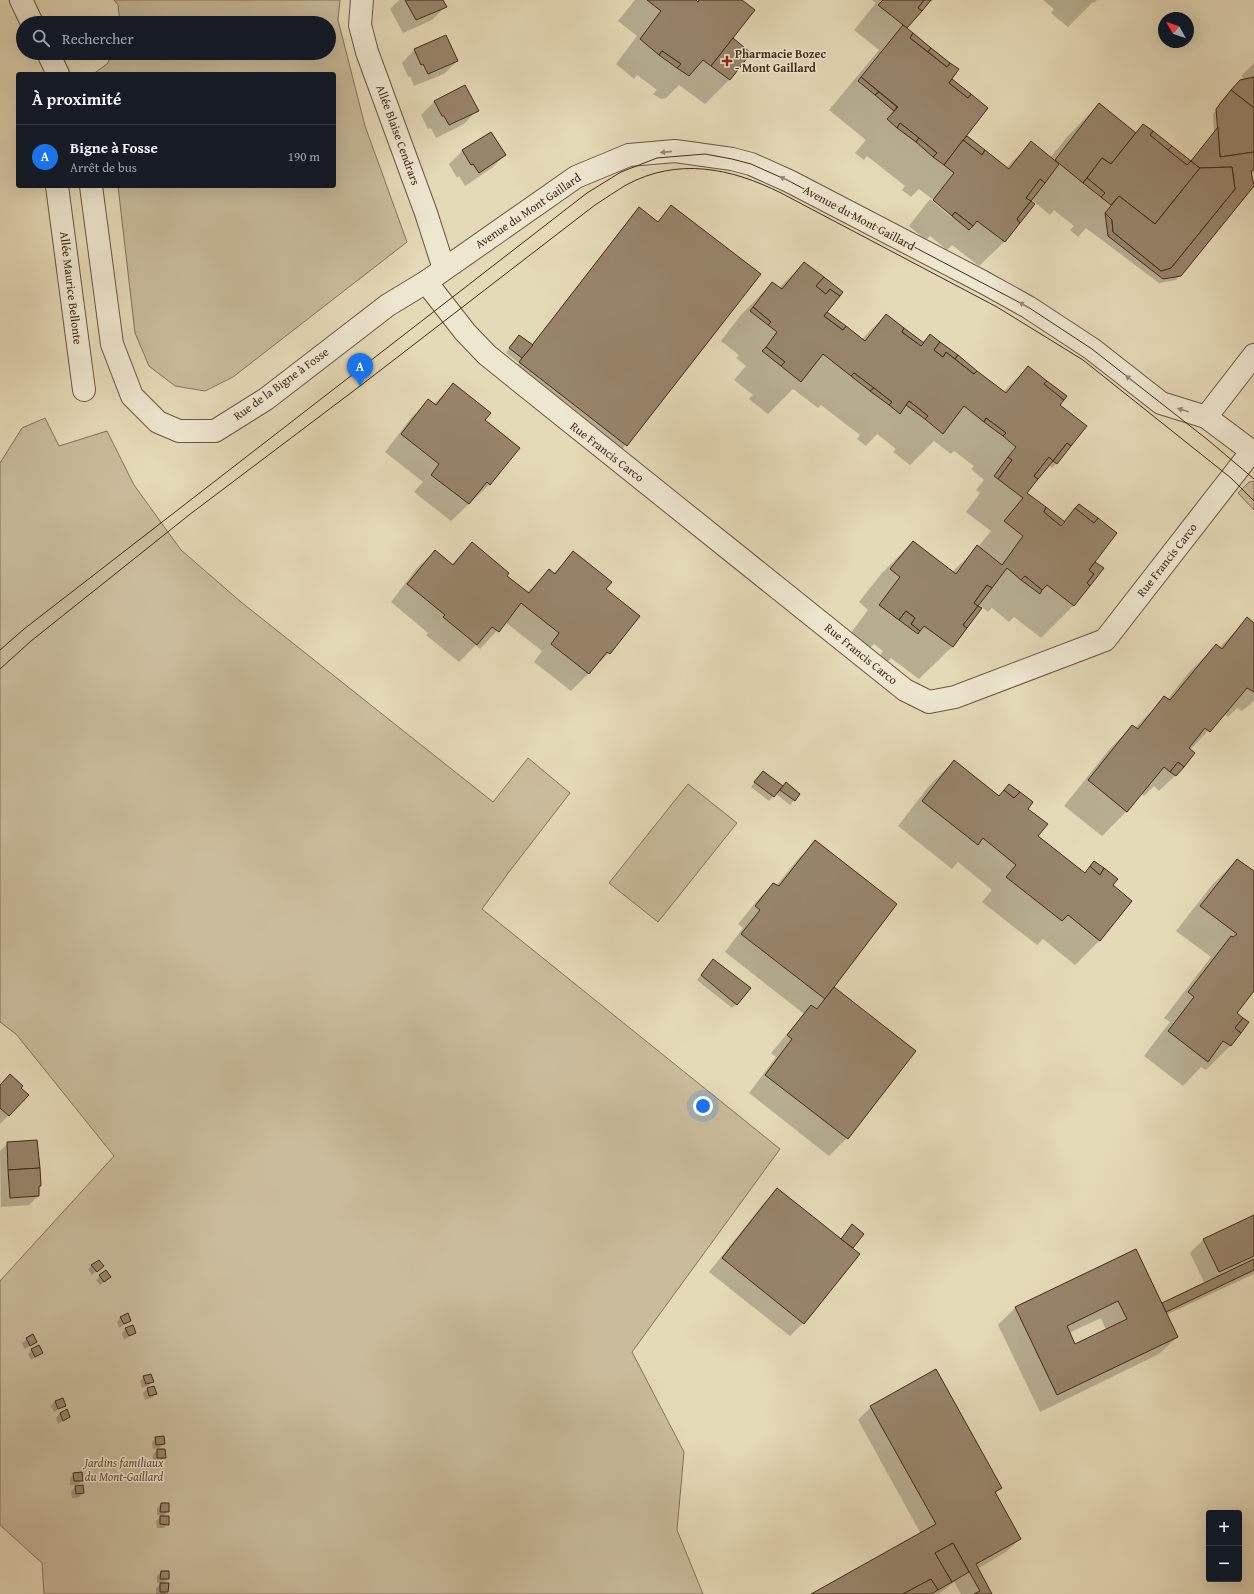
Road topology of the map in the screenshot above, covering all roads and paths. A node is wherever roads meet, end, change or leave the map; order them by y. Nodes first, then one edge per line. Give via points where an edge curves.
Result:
1 (21, 0) edge
2 (362, 0) edge
3 (29, 16) edge
4 (51, 60) edge
5 (57, 72) edge
6 (58, 188) edge
7 (91, 188) edge
8 (444, 269) junction
9 (426, 282) junction
10 (1254, 355) edge
11 (84, 390) dead end
12 (1206, 417) junction
13 (1253, 452) edge

1 - 3 street
2 - 8 street, Allée Blaise Cendrars via 360,25 367,52
4 - 5 street
6 - 11 street, Allée Maurice Bellonte
7 - 9 street, Rue de la Bigne à Fosse via 112,344 132,396 158,422 179,431 215,431 266,399 388,305
8 - 9 street, Rue de la Bigne à Fosse
12 -> 8 street, Avenue du Mont Gaillard via 1161,403 1092,349 1028,307 983,282 789,181 732,158 674,151 629,155 576,177
9 - 13 street, Rue Francis Carco via 465,332 487,355 905,690 929,702 955,697 1105,640
10 - 12 street
12 - 13 street, Avenue du Mont Gaillard

